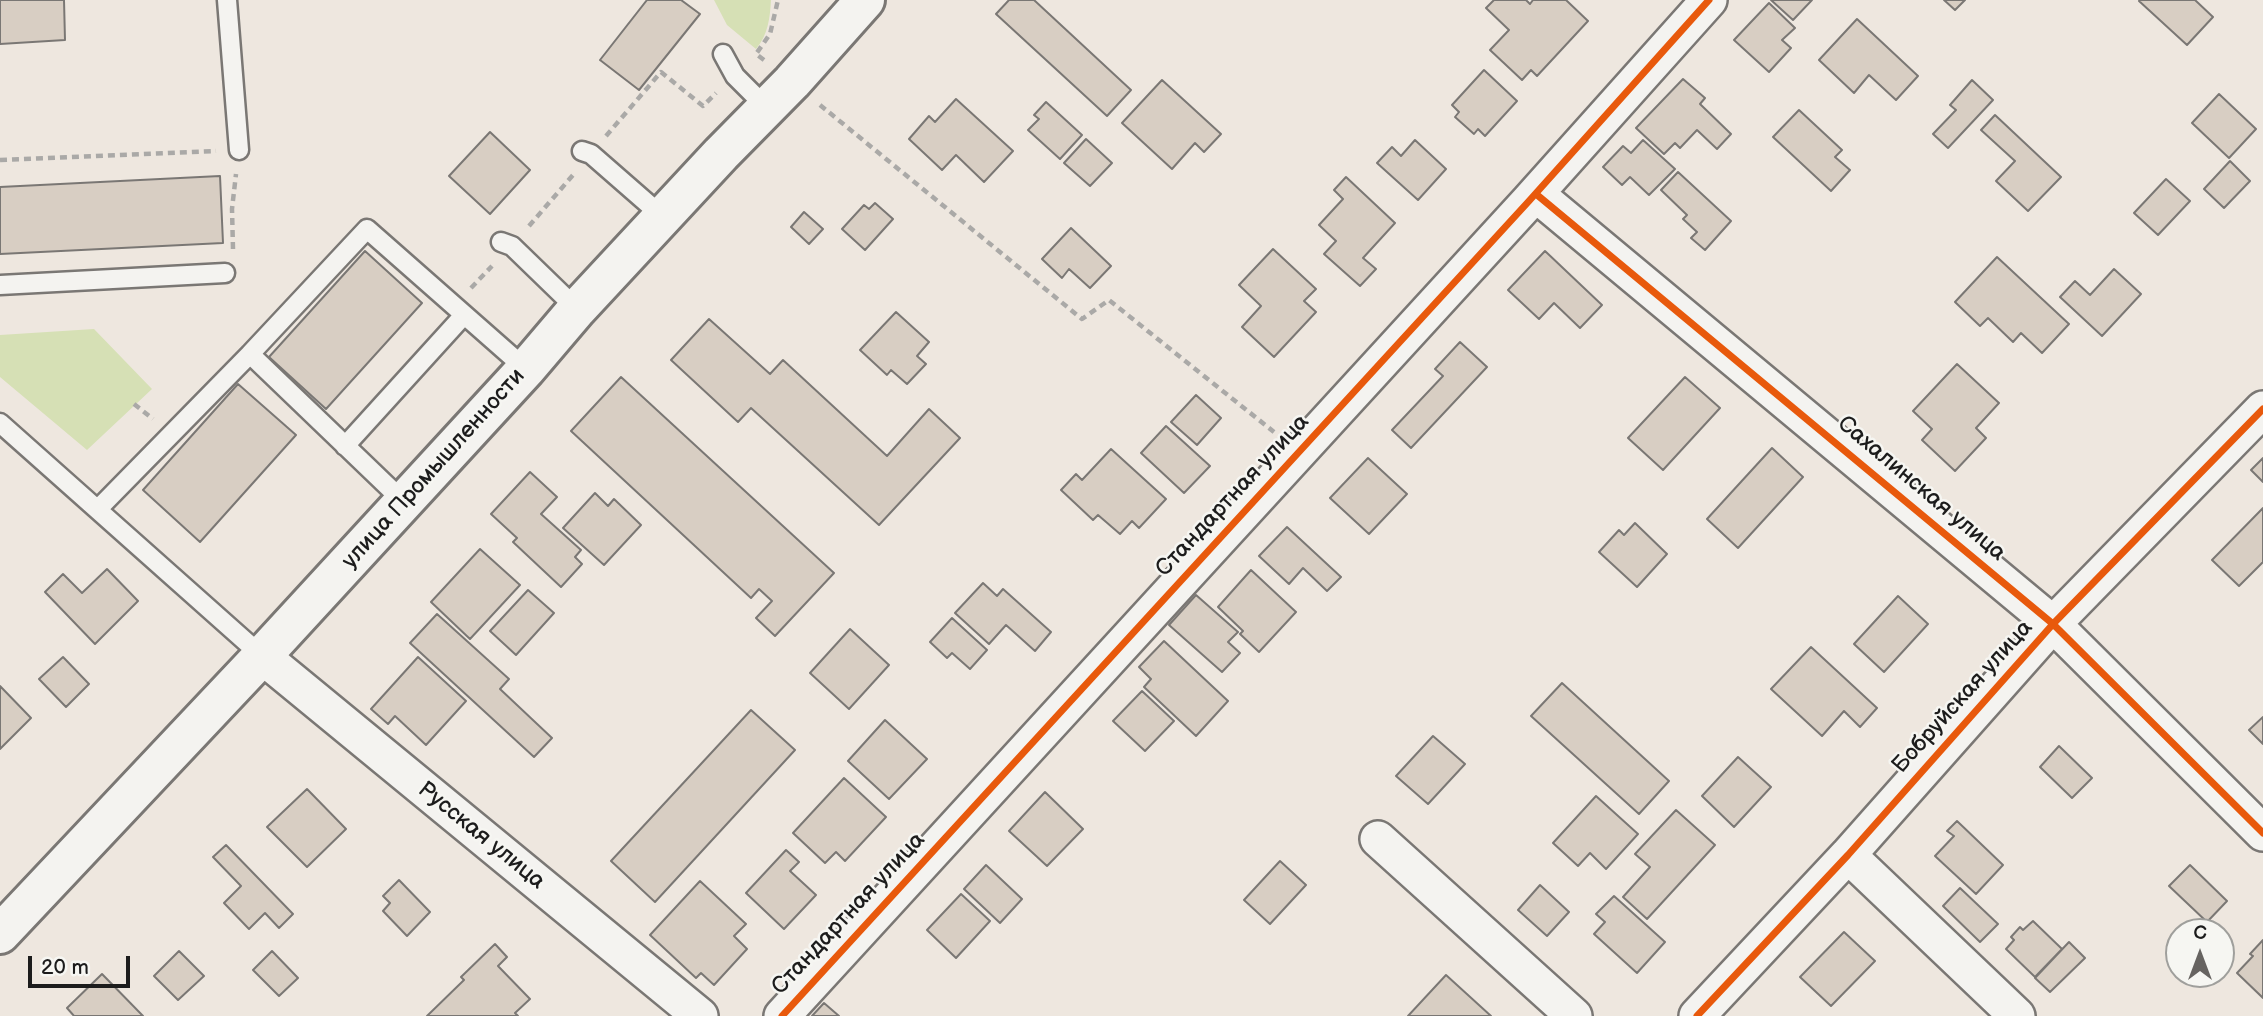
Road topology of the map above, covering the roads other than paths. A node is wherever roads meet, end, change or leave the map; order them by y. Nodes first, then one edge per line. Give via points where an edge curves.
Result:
1 (228, 0) edge
2 (864, 0) edge
3 (1709, 0) edge
4 (723, 54) dead end
5 (779, 95) junction
6 (239, 150) road end
7 (582, 151) dead end
8 (1536, 194) junction
9 (662, 216) junction
10 (501, 242) dead end
11 (225, 273) dead end
12 (0, 285) edge
13 (577, 309) junction
14 (464, 315) junction
15 (250, 354) junction
16 (526, 369) junction
17 (2263, 409) edge
18 (0, 423) edge
19 (345, 446) junction
20 (404, 502) junction
21 (98, 509) junction
22 (2053, 624) junction
23 (262, 656) junction
24 (2263, 833) edge
25 (1378, 839) dead end
26 (1848, 855) junction
27 (0, 934) edge
28 (699, 1016) edge
29 (782, 1016) edge
30 (1574, 1016) edge
31 (1697, 1016) edge
32 (2017, 1016) edge

1 - 6 lane
2 - 5 main road, улица Промышленности
3 - 8 street, Стандартная улица
4 - 5 lane via 735,76
5 - 9 main road, улица Промышленности
7 - 9 lane
8 - 22 street, Сахалинская улица
8 - 29 street, Стандартная улица
9 - 13 main road, улица Промышленности
10 - 13 lane via 512,246
11 - 12 lane
13 - 16 main road, улица Промышленности
14 - 15 lane via 367,229
14 - 16 lane
14 - 19 lane
15 - 19 lane
15 - 21 lane
16 - 20 main road, улица Промышленности
17 - 22 street, Бобруйская улица
18 - 21 lane
19 - 20 lane
20 - 23 main road, улица Промышленности
21 - 23 lane
22 - 24 street, Сахалинская улица
22 - 26 street, Бобруйская улица
23 - 27 main road, улица Промышленности
23 - 28 street, Русская улица
25 - 30 street
26 - 31 street, Бобруйская улица
26 - 32 street

